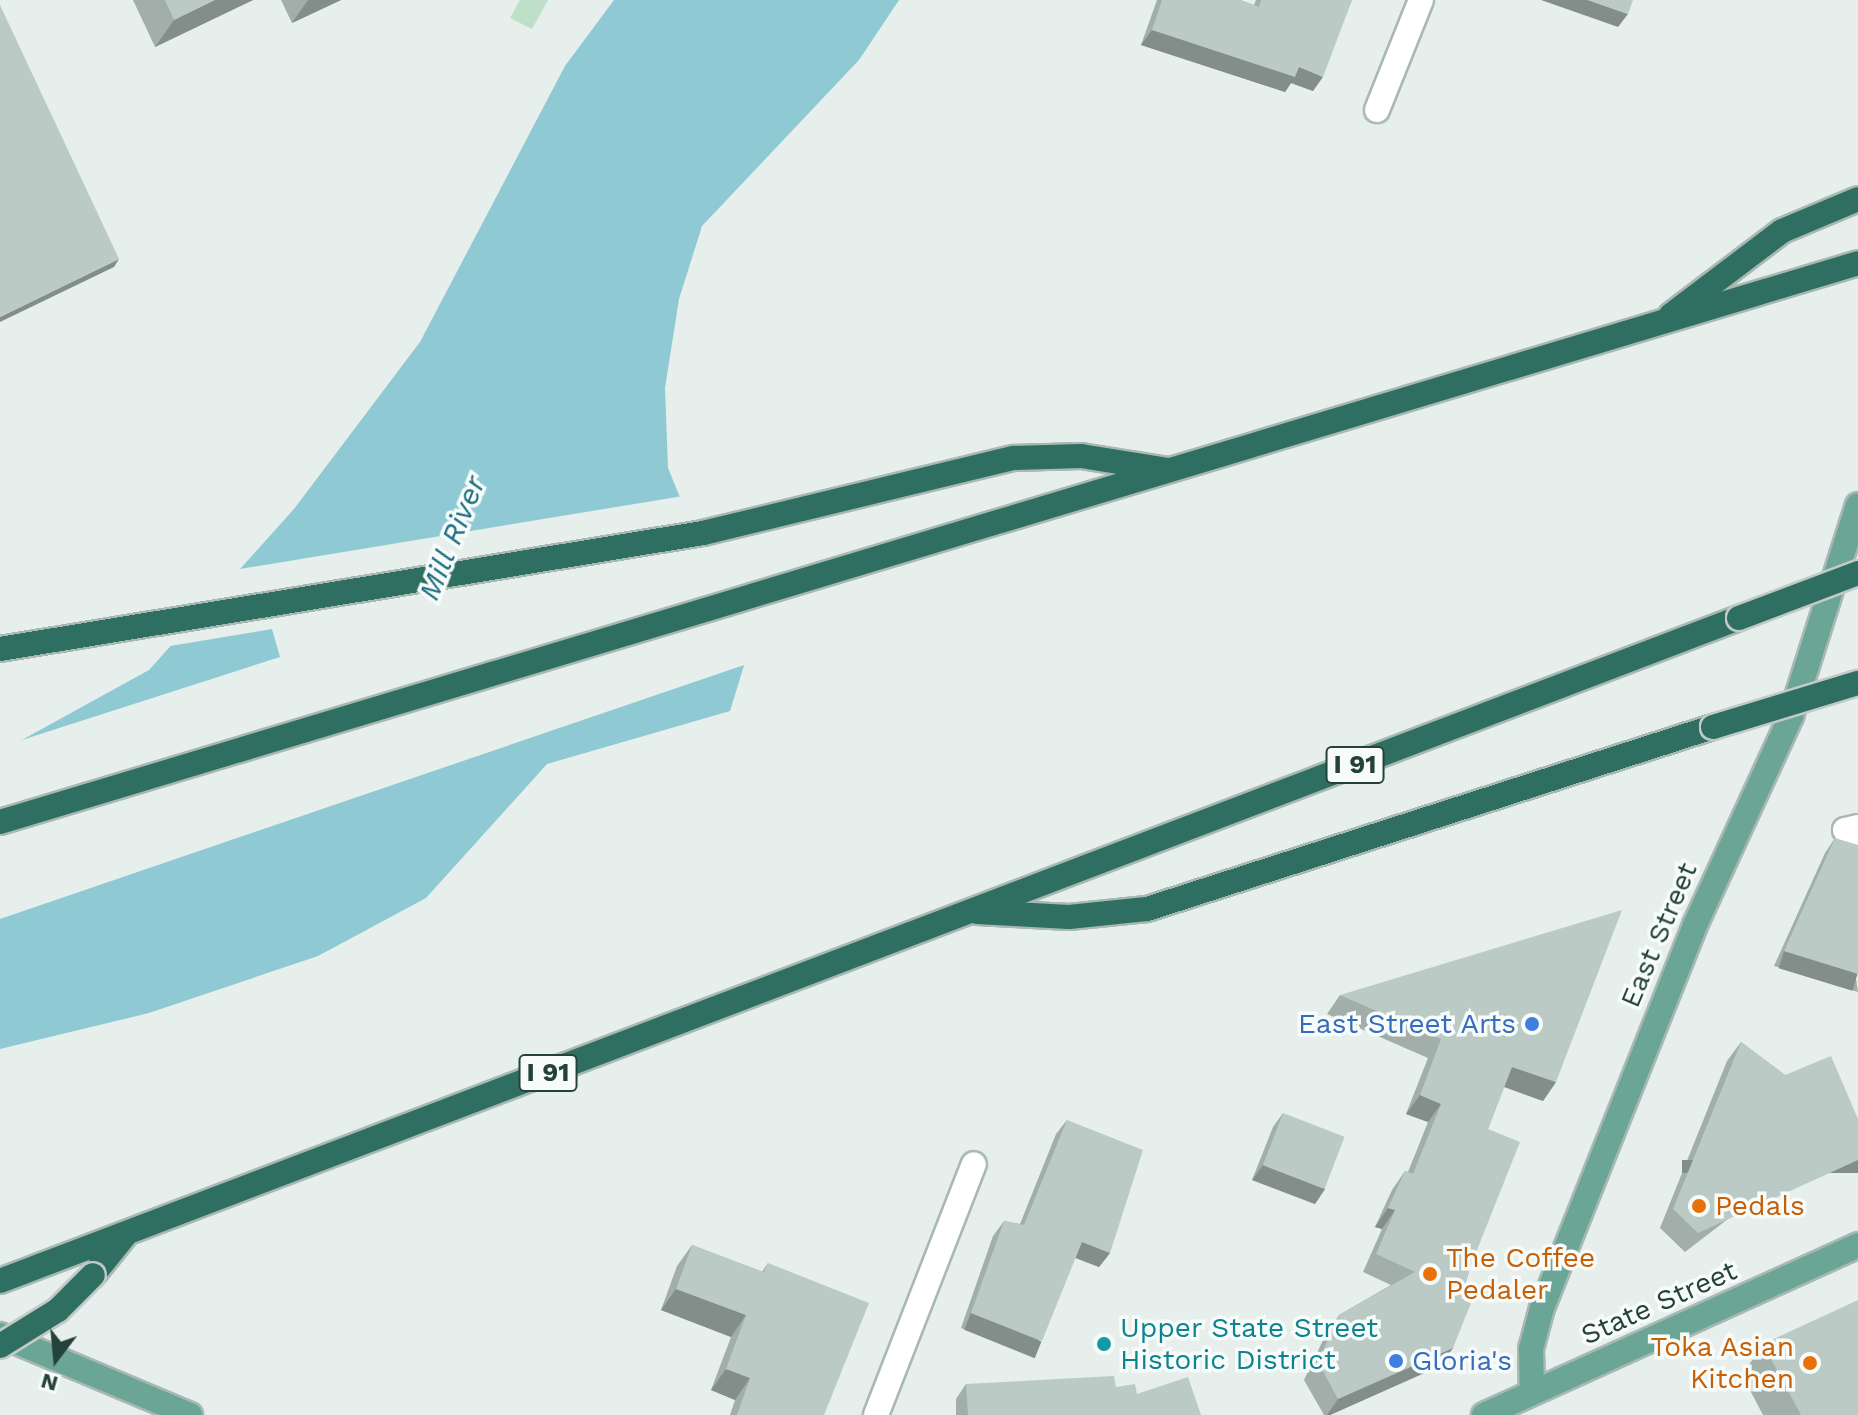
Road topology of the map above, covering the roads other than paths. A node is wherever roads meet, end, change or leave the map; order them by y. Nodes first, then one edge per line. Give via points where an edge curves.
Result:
1 (1421, 0) edge
2 (1377, 110) dead end
3 (1858, 199) edge
4 (1857, 263) edge
5 (1661, 323) junction
6 (1169, 470) junction
7 (1858, 505) edge
8 (1858, 573) edge
9 (0, 649) edge
10 (1858, 683) edge
11 (0, 822) edge
12 (970, 912) junction
13 (974, 1164) dead end
14 (126, 1234) junction
15 (1858, 1245) edge
16 (0, 1281) edge
17 (0, 1335) edge
18 (0, 1346) edge
19 (1532, 1393) junction
20 (190, 1415) edge
21 (876, 1415) edge
22 (1484, 1415) edge

1 - 2 street
3 - 5 highway via 1782,231
4 - 5 highway
5 - 6 highway
6 - 9 highway via 1081,456 1014,458 730,528
6 - 11 highway
7 - 19 main road, East Street via 1791,716 1695,925 1542,1308 1531,1349
8 - 12 highway, I 91, bridge
10 - 12 highway, bridge via 1147,909 1069,917
12 - 14 highway, I 91
13 - 21 street
14 - 16 highway, I 91
14 - 18 highway, bridge via 58,1310
15 - 19 main road, State Street
17 - 20 main road
19 - 22 main road, State Street

